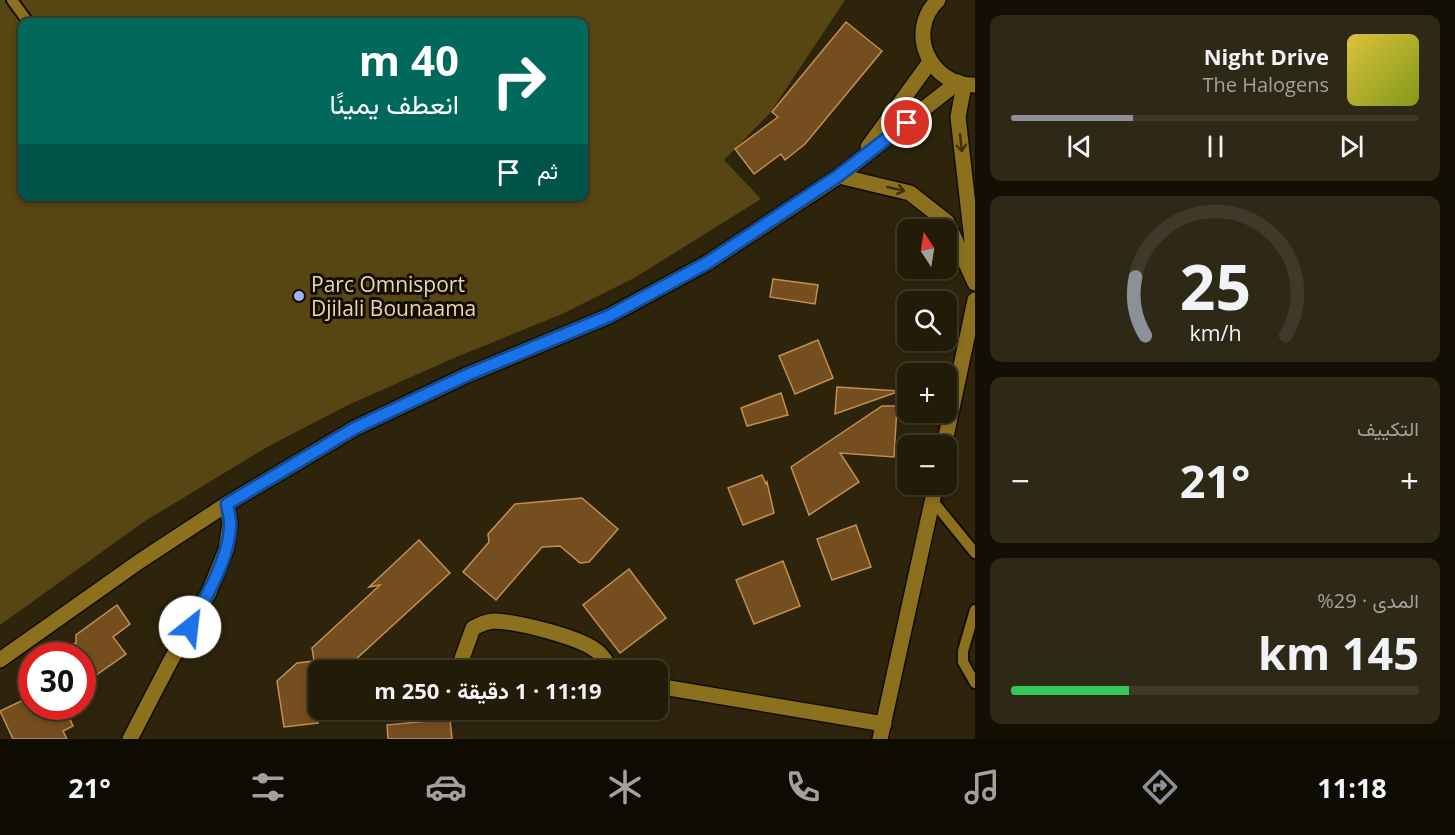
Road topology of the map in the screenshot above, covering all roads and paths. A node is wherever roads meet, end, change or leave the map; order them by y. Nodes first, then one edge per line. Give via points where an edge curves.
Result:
1 (12, 0) edge
2 (938, 0) edge
3 (25, 18) edge
4 (930, 62) junction
5 (966, 84) edge
6 (855, 164) junction
7 (838, 176) junction
8 (975, 267) edge
9 (975, 283) edge
10 (975, 300) edge
11 (946, 435) edge
12 (933, 495) edge
13 (932, 500) junction
14 (227, 504) junction
15 (975, 553) edge
16 (975, 609) edge
17 (0, 660) edge
18 (461, 660) edge
19 (604, 660) edge
20 (975, 683) edge
21 (668, 688) edge
22 (882, 732) edge
23 (130, 739) edge

1 - 3 lane
2 - 4 street via 923,29
4 - 5 street via 941,74
4 - 6 street
5 - 6 street
5 -> 8 street via 958,117
6 - 7 street
7 -> 9 street via 910,193 947,222
7 - 14 street via 707,263 609,316 467,375 355,428
10 - 11 street
12 - 13 street
13 - 15 lane
13 - 22 street
14 - 17 street
14 - 23 street via 230,524 226,550 209,592
16 - 20 lane via 963,651 963,662
18 - 19 street via 473,628 496,621 543,630 585,644
21 - 22 street

